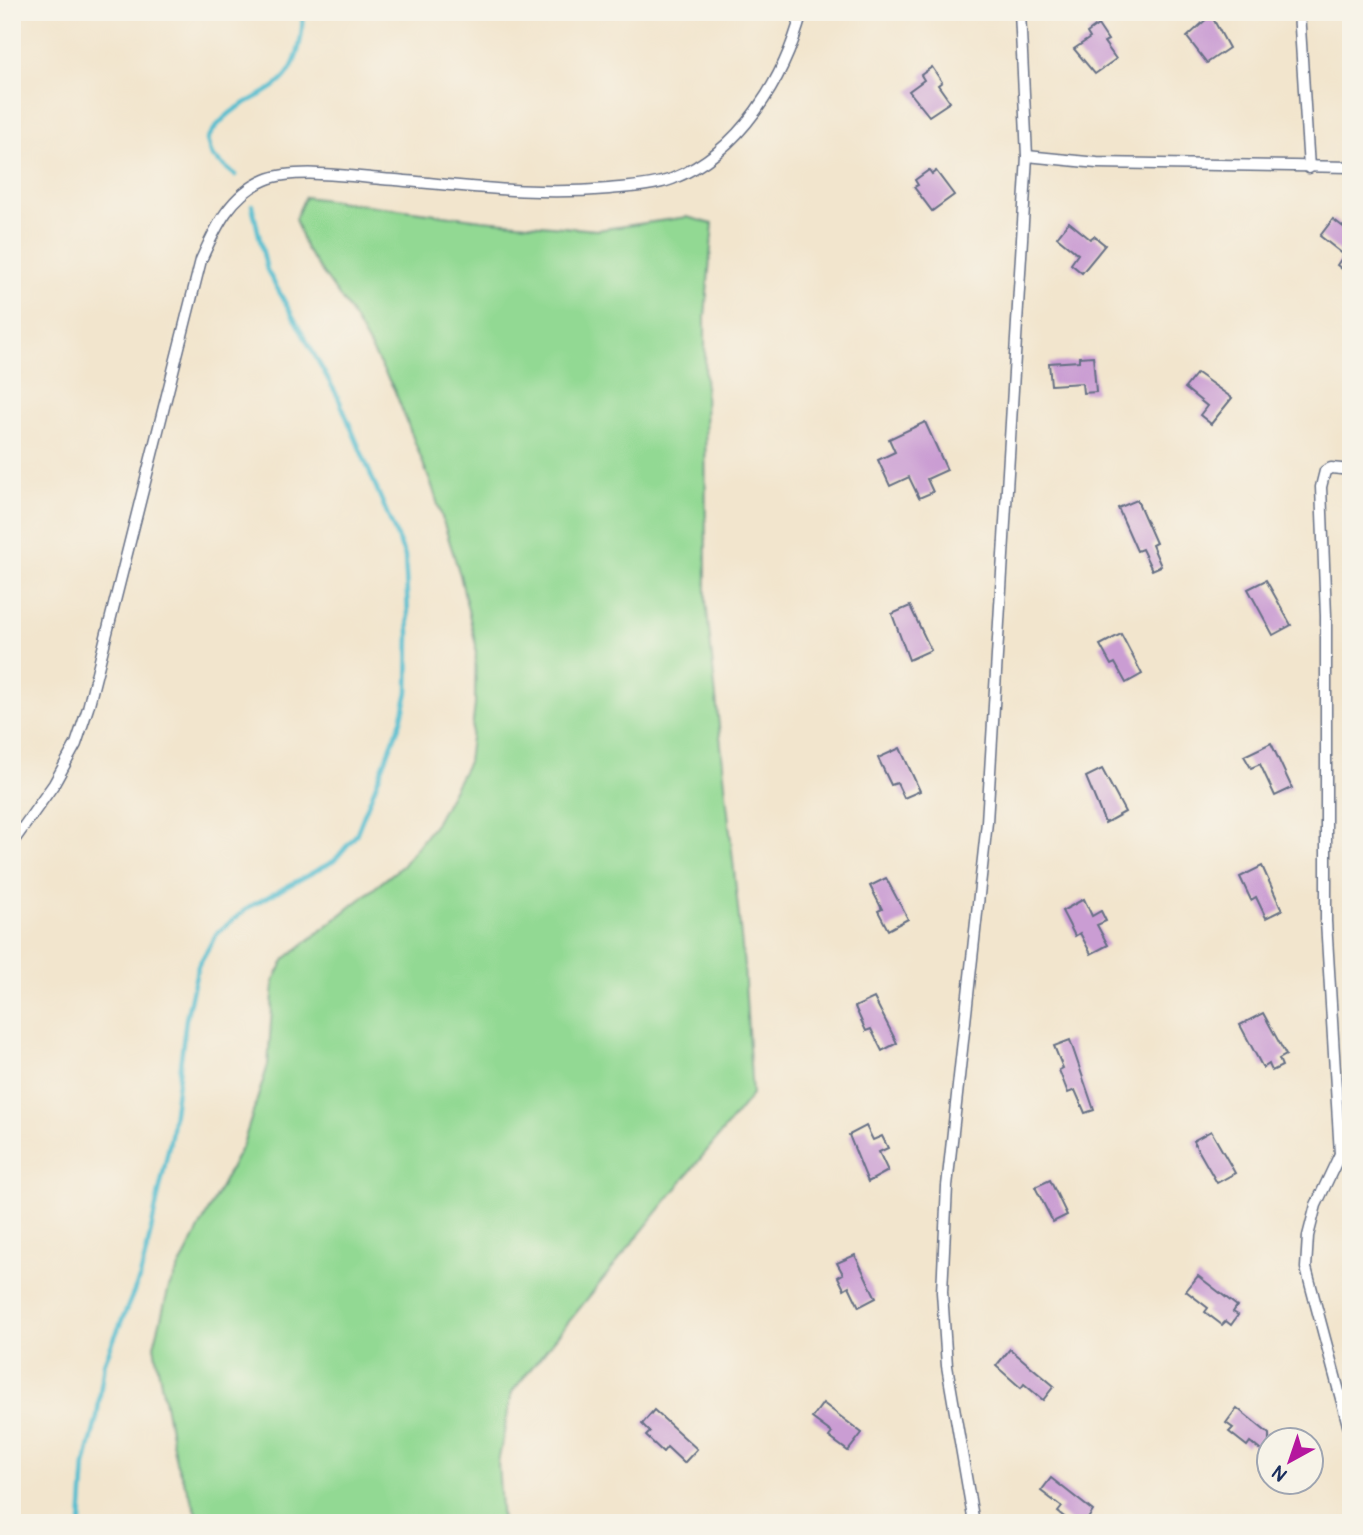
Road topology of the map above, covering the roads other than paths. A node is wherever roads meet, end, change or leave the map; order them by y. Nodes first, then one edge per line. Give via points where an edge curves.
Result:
1 (802, 12) edge
2 (1020, 12) edge
3 (1299, 12) edge
4 (1027, 156) junction
5 (1351, 167) edge
6 (1309, 168) junction
7 (1351, 470) edge
8 (12, 843) edge
9 (1351, 1141) edge
10 (1340, 1154) junction
11 (1351, 1436) edge
12 (974, 1523) edge

1 - 8 street via 780,67 742,127 716,153 672,179 587,191 508,192 364,177 279,175 230,205 201,260 76,744 54,785
2 - 4 street
3 - 6 street
4 - 6 street via 1097,163
4 - 12 street via 986,822 947,1186 942,1292 947,1366
5 - 6 street
7 - 10 street via 1325,471 1321,487 1326,616 1326,921
9 - 10 street
10 - 11 street via 1315,1205 1306,1268

